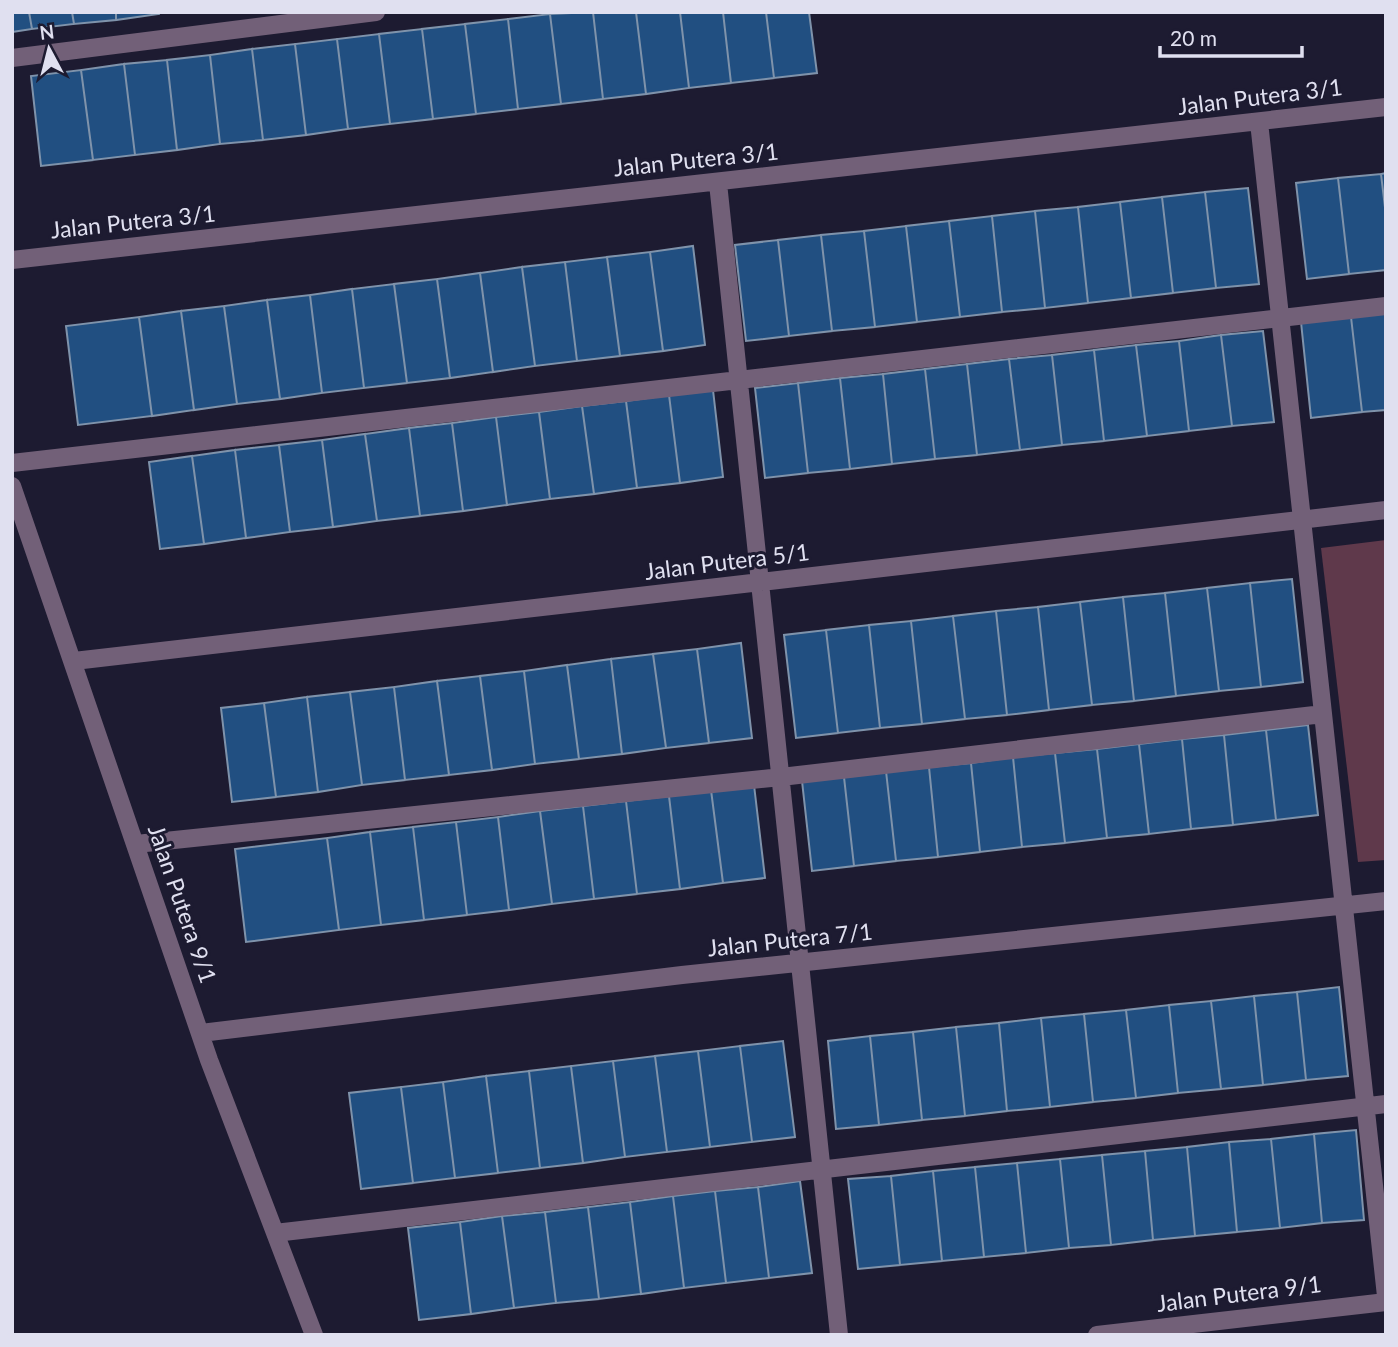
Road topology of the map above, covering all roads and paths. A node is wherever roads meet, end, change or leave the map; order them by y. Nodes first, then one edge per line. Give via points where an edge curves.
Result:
1 (376, 12) edge
2 (12, 58) edge
3 (1386, 107) edge
4 (1259, 122) junction
5 (718, 183) junction
6 (12, 260) edge
7 (1386, 306) edge
8 (1280, 318) junction
9 (740, 381) junction
10 (12, 463) edge
11 (12, 485) edge
12 (1386, 510) edge
13 (1301, 520) junction
14 (762, 583) junction
15 (74, 662) junction
16 (1323, 714) junction
17 (781, 777) junction
18 (136, 844) junction
19 (1386, 901) edge
20 (1343, 906) junction
21 (801, 964) junction
22 (201, 1033) junction
23 (1386, 1104) edge
24 (1366, 1106) junction
25 (821, 1168) junction
26 (275, 1233) junction
27 (1386, 1296) edge
28 (1386, 1302) edge
29 (314, 1335) edge
30 (839, 1335) edge
31 (1097, 1335) edge

1 - 2 street
3 - 4 street, Jalan Putera 3/1
4 - 5 street, Jalan Putera 3/1
4 - 8 street
5 - 6 street, Jalan Putera 3/1
5 - 9 street
7 - 8 street
8 - 9 street
8 - 13 street
9 - 10 street
9 - 14 street
11 - 15 street, Jalan Putera 9/1
12 - 13 street, Jalan Putera 5/1
13 - 14 street, Jalan Putera 5/1
13 - 16 street
14 - 15 street, Jalan Putera 5/1
14 - 17 street
15 - 18 street, Jalan Putera 9/1
16 - 17 street
16 - 20 street
17 - 18 street
17 - 21 street
18 - 22 street, Jalan Putera 9/1
19 - 20 street, Jalan Putera 7/1
20 - 21 street, Jalan Putera 7/1
20 - 24 street
21 - 22 street, Jalan Putera 7/1
21 - 25 street
22 - 26 street, Jalan Putera 9/1
23 - 24 street
24 - 25 street
24 - 27 street
25 - 26 street
25 - 30 street
26 - 29 street, Jalan Putera 9/1
28 - 31 street, Jalan Putera 9/1

